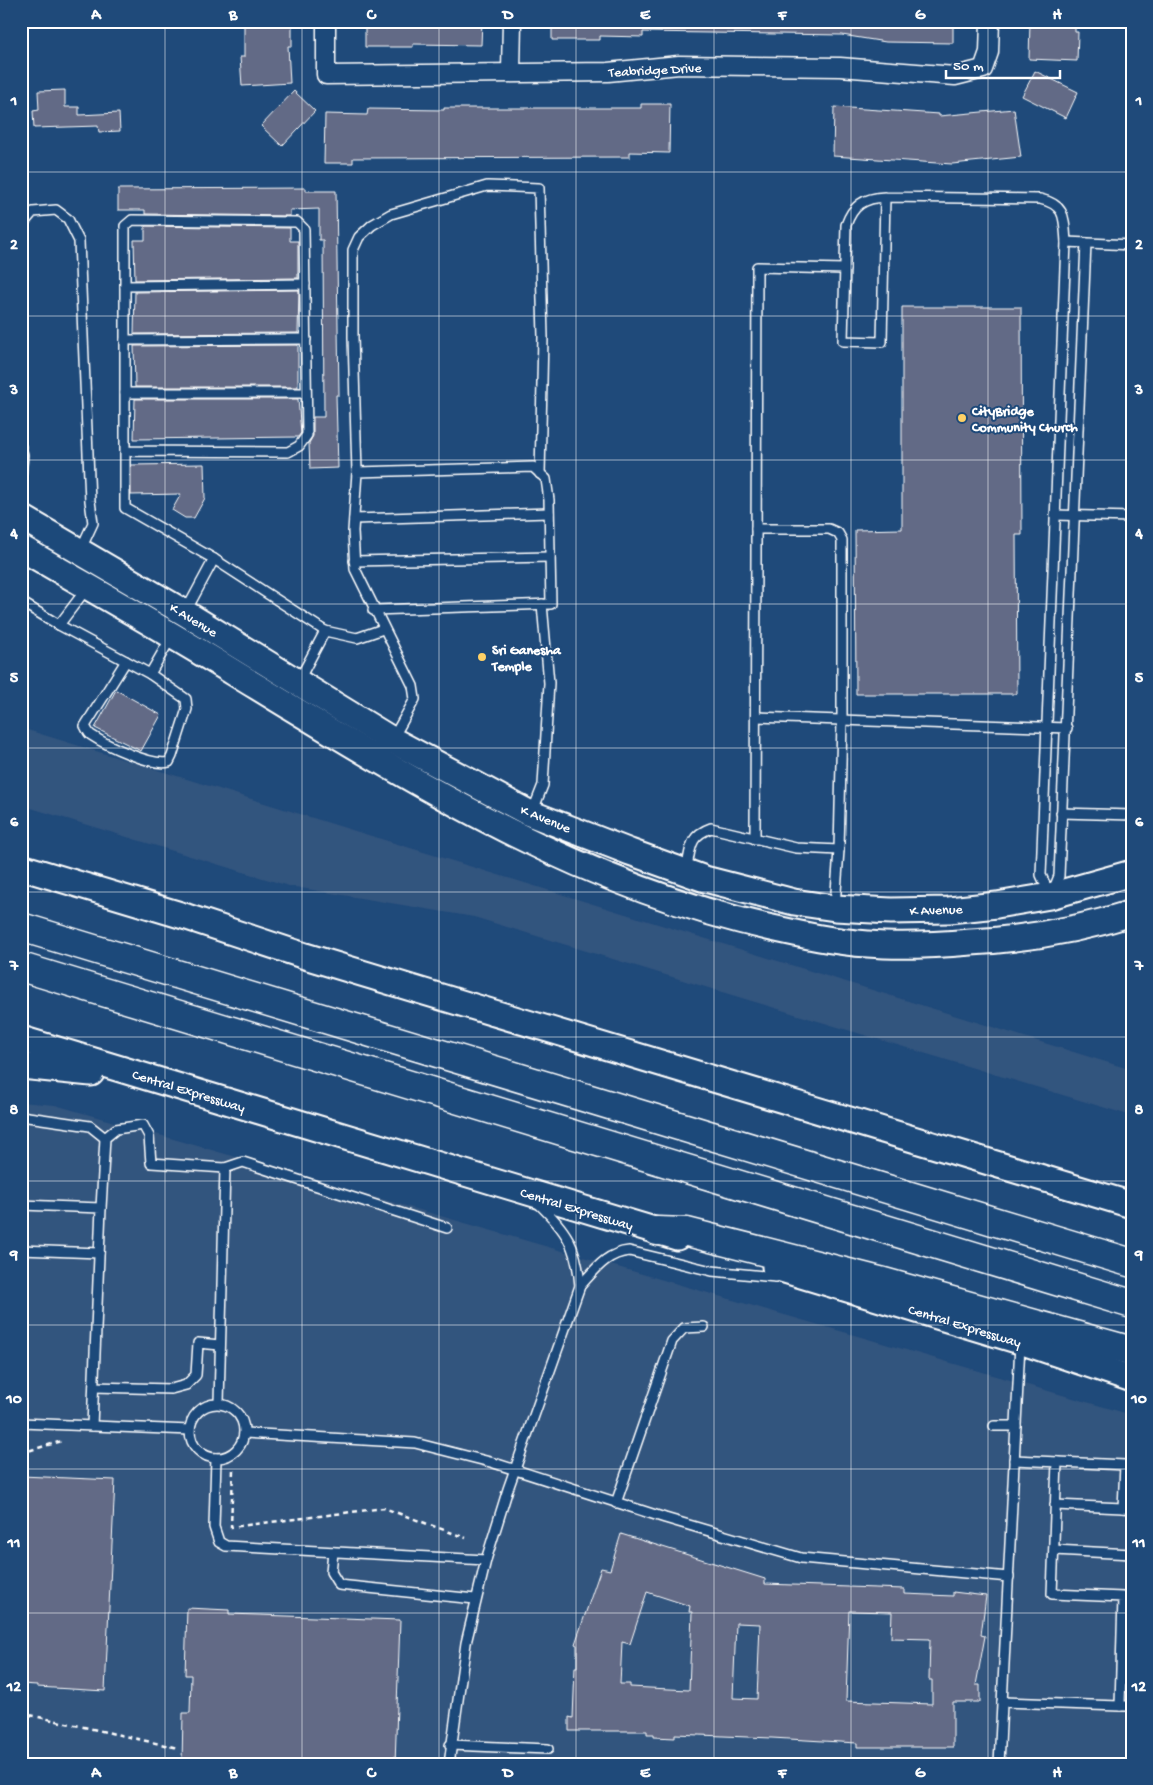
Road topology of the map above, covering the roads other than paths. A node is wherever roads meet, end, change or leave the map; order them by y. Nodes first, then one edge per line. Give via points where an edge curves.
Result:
1 (326, 21) edge
2 (512, 21) edge
3 (990, 21) edge
4 (511, 72) junction
5 (885, 197) junction
6 (21, 226) edge
7 (1066, 242) junction
8 (1086, 243) junction
9 (1132, 245) edge
10 (845, 269) junction
11 (305, 284) junction
12 (125, 286) junction
13 (306, 339) junction
14 (125, 340) junction
15 (306, 392) junction
16 (125, 393) junction
17 (21, 447) edge
18 (125, 451) junction
19 (357, 472) junction
20 (540, 474) junction
21 (21, 476) edge
22 (549, 513) junction
23 (1055, 515) junction
24 (1074, 516) junction
25 (21, 517) edge
26 (1132, 517) edge
27 (354, 519) junction
28 (756, 529) junction
29 (21, 548) edge
30 (80, 551) junction
31 (550, 557) junction
32 (214, 559) junction
33 (354, 561) junction
34 (88, 587) junction
35 (21, 602) edge
36 (542, 604) junction
37 (374, 610) junction
38 (185, 613) junction
39 (59, 624) junction
40 (383, 629) junction
41 (325, 631) junction
42 (172, 634) junction
43 (126, 661) junction
44 (150, 674) junction
45 (298, 682) junction
46 (756, 717) junction
47 (842, 720) junction
48 (1046, 727) junction
49 (1067, 728) junction
50 (392, 740) junction
51 (1062, 813) junction
52 (532, 814) junction
53 (1132, 815) edge
54 (755, 839) junction
55 (21, 850) edge
56 (839, 850) junction
57 (21, 867) edge
58 (686, 872) junction
59 (1132, 873) edge
60 (1050, 896) junction
61 (835, 908) junction
62 (1132, 913) edge
63 (203, 923) junction
64 (21, 927) edge
65 (1051, 934) junction
66 (831, 940) junction
67 (21, 968) edge
68 (21, 1039) edge
69 (21, 1066) edge
70 (168, 1084) junction
71 (21, 1116) edge
72 (105, 1138) junction
73 (225, 1168) junction
74 (528, 1193) junction
75 (21, 1205) edge
76 (1132, 1205) edge
77 (101, 1208) junction
78 (447, 1228) dead end
79 (657, 1231) junction
80 (21, 1250) edge
81 (99, 1253) junction
82 (1132, 1263) edge
83 (819, 1280) junction
84 (580, 1286) junction
85 (1132, 1304) edge
86 (704, 1327) dead end
87 (1020, 1341) junction
88 (220, 1345) junction
89 (1132, 1351) edge
90 (1132, 1379) edge
91 (94, 1386) junction
92 (219, 1403) junction
93 (21, 1423) edge
94 (92, 1426) junction
95 (994, 1426) dead end
96 (1016, 1426) junction
97 (190, 1430) junction
98 (245, 1433) junction
99 (216, 1458) junction
100 (1014, 1460) junction
101 (1056, 1462) junction
102 (515, 1470) junction
103 (616, 1503) junction
104 (1055, 1505) junction
105 (1128, 1508) edge
106 (1054, 1550) junction
107 (333, 1552) junction
108 (1132, 1554) edge
109 (486, 1560) junction
110 (1009, 1577) junction
111 (1127, 1597) edge
112 (475, 1599) junction
113 (1002, 1702) junction
114 (1120, 1706) junction
115 (1132, 1706) edge
116 (450, 1745) junction
117 (548, 1749) dead end
118 (449, 1764) edge
119 (999, 1764) edge

1 - 4 street, Teabridge Drive via 326,75
2 - 4 street
3 - 4 street, Teabridge Drive via 989,52 983,69 955,76 840,67 679,65 608,72
5 - 7 lane via 1040,199 1060,208
5 - 10 lane via 864,200 850,214 846,224
5 - 10 lane via 882,342 843,341
6 - 30 lane via 33,212 56,210 68,219 79,241 93,523
7 - 8 lane
7 - 23 lane
8 - 9 lane
8 - 24 lane
10 - 28 lane via 757,267
11 - 12 lane
11 - 12 lane via 304,229 297,222 132,220 125,226
11 - 13 lane
12 - 14 lane
13 - 14 lane
13 - 15 lane
14 - 16 lane
15 - 16 lane
15 - 18 lane via 307,435 299,446 288,452
16 - 18 lane
17 - 21 lane
18 - 32 lane via 125,508
19 - 20 lane via 533,467
19 - 20 lane via 353,250 359,237 391,214 487,186 539,188 543,337
19 - 27 lane
20 - 22 lane via 546,479
22 - 27 lane
22 - 31 lane
23 - 24 lane
23 - 48 lane
24 - 26 lane
24 - 49 lane
25 - 30 main road, K Avenue
27 - 33 lane
28 - 46 lane
28 - 47 lane via 829,529 838,532 842,540
29 - 34 main road, K Avenue
30 - 38 main road, K Avenue
31 - 33 lane
31 - 36 lane via 551,604
32 - 38 lane
32 - 41 lane
33 - 37 lane
34 - 39 lane
34 - 42 main road, K Avenue
35 - 39 lane
36 - 37 lane
36 - 52 lane via 549,683 543,785
37 - 40 lane
38 - 42 main road
38 - 45 main road, K Avenue
39 - 43 lane
40 - 41 lane via 357,638
40 - 50 lane via 413,686 414,699
41 - 45 lane
42 - 44 lane
42 - 66 main road, K Avenue via 359,750 458,806 536,845 676,902 723,917
43 - 44 lane
43 - 44 lane via 85,726 90,734 134,756 162,764 169,762 172,756 187,709 186,699
45 - 50 main road, K Avenue
46 - 47 lane
46 - 54 lane
47 - 48 lane
47 - 56 lane
48 - 49 lane
48 - 60 lane via 1040,875
49 - 51 lane
50 - 52 main road, K Avenue
51 - 53 lane
51 - 60 lane via 1060,876
52 - 58 main road, K Avenue
54 - 56 lane via 796,848
54 - 58 lane via 711,828 699,832 692,842
55 - 63 main road
56 - 61 lane
57 - 63 main road
58 - 61 main road, K Avenue via 747,890
59 - 60 main road, K Avenue
60 - 61 main road, K Avenue via 949,910
60 - 65 main road
61 - 66 main road
62 - 65 main road, K Avenue
63 - 76 main road
64 - 82 highway
65 - 66 main road, K Avenue via 912,946
67 - 85 highway
68 - 70 main road, Central Expressway
69 - 70 main road
70 - 74 main road, Central Expressway
71 - 72 lane via 90,1126
72 - 73 lane via 116,1129 143,1125 149,1136 151,1163
72 - 77 lane
73 - 78 lane via 243,1162
73 - 88 lane
74 - 79 main road, Central Expressway
74 - 84 lane via 571,1242 577,1258
75 - 77 lane
77 - 81 lane
79 - 83 main road, Central Expressway
79 - 89 highway via 686,1232 880,1281
80 - 81 lane
81 - 91 lane
83 - 84 lane via 712,1271 629,1251 618,1252 600,1264
83 - 87 main road, Central Expressway
84 - 102 lane
86 - 103 lane via 684,1328 672,1340
87 - 90 main road, Central Expressway
87 - 96 lane
88 - 91 lane via 198,1343 196,1375 186,1386 171,1389
88 - 92 lane
91 - 94 lane
92 - 97 lane via 199,1410
92 - 98 lane via 238,1412
93 - 94 lane
94 - 97 lane
95 - 96 lane
96 - 100 lane
97 - 99 lane via 197,1449
98 - 99 lane via 235,1452
98 - 102 lane via 415,1443
99 - 107 lane via 214,1527 220,1542 226,1546
100 - 101 lane
100 - 110 lane
101 - 104 lane
101 - 105 lane via 1125,1465
102 - 103 lane
102 - 109 lane
103 - 110 lane via 801,1558
104 - 105 lane
104 - 106 lane
106 - 108 lane
106 - 111 lane via 1052,1594
107 - 109 lane
107 - 112 lane via 331,1572 339,1585
109 - 112 lane
110 - 113 lane
111 - 114 lane
112 - 116 lane
113 - 114 lane
113 - 119 lane
114 - 115 lane
116 - 117 lane
116 - 118 lane

